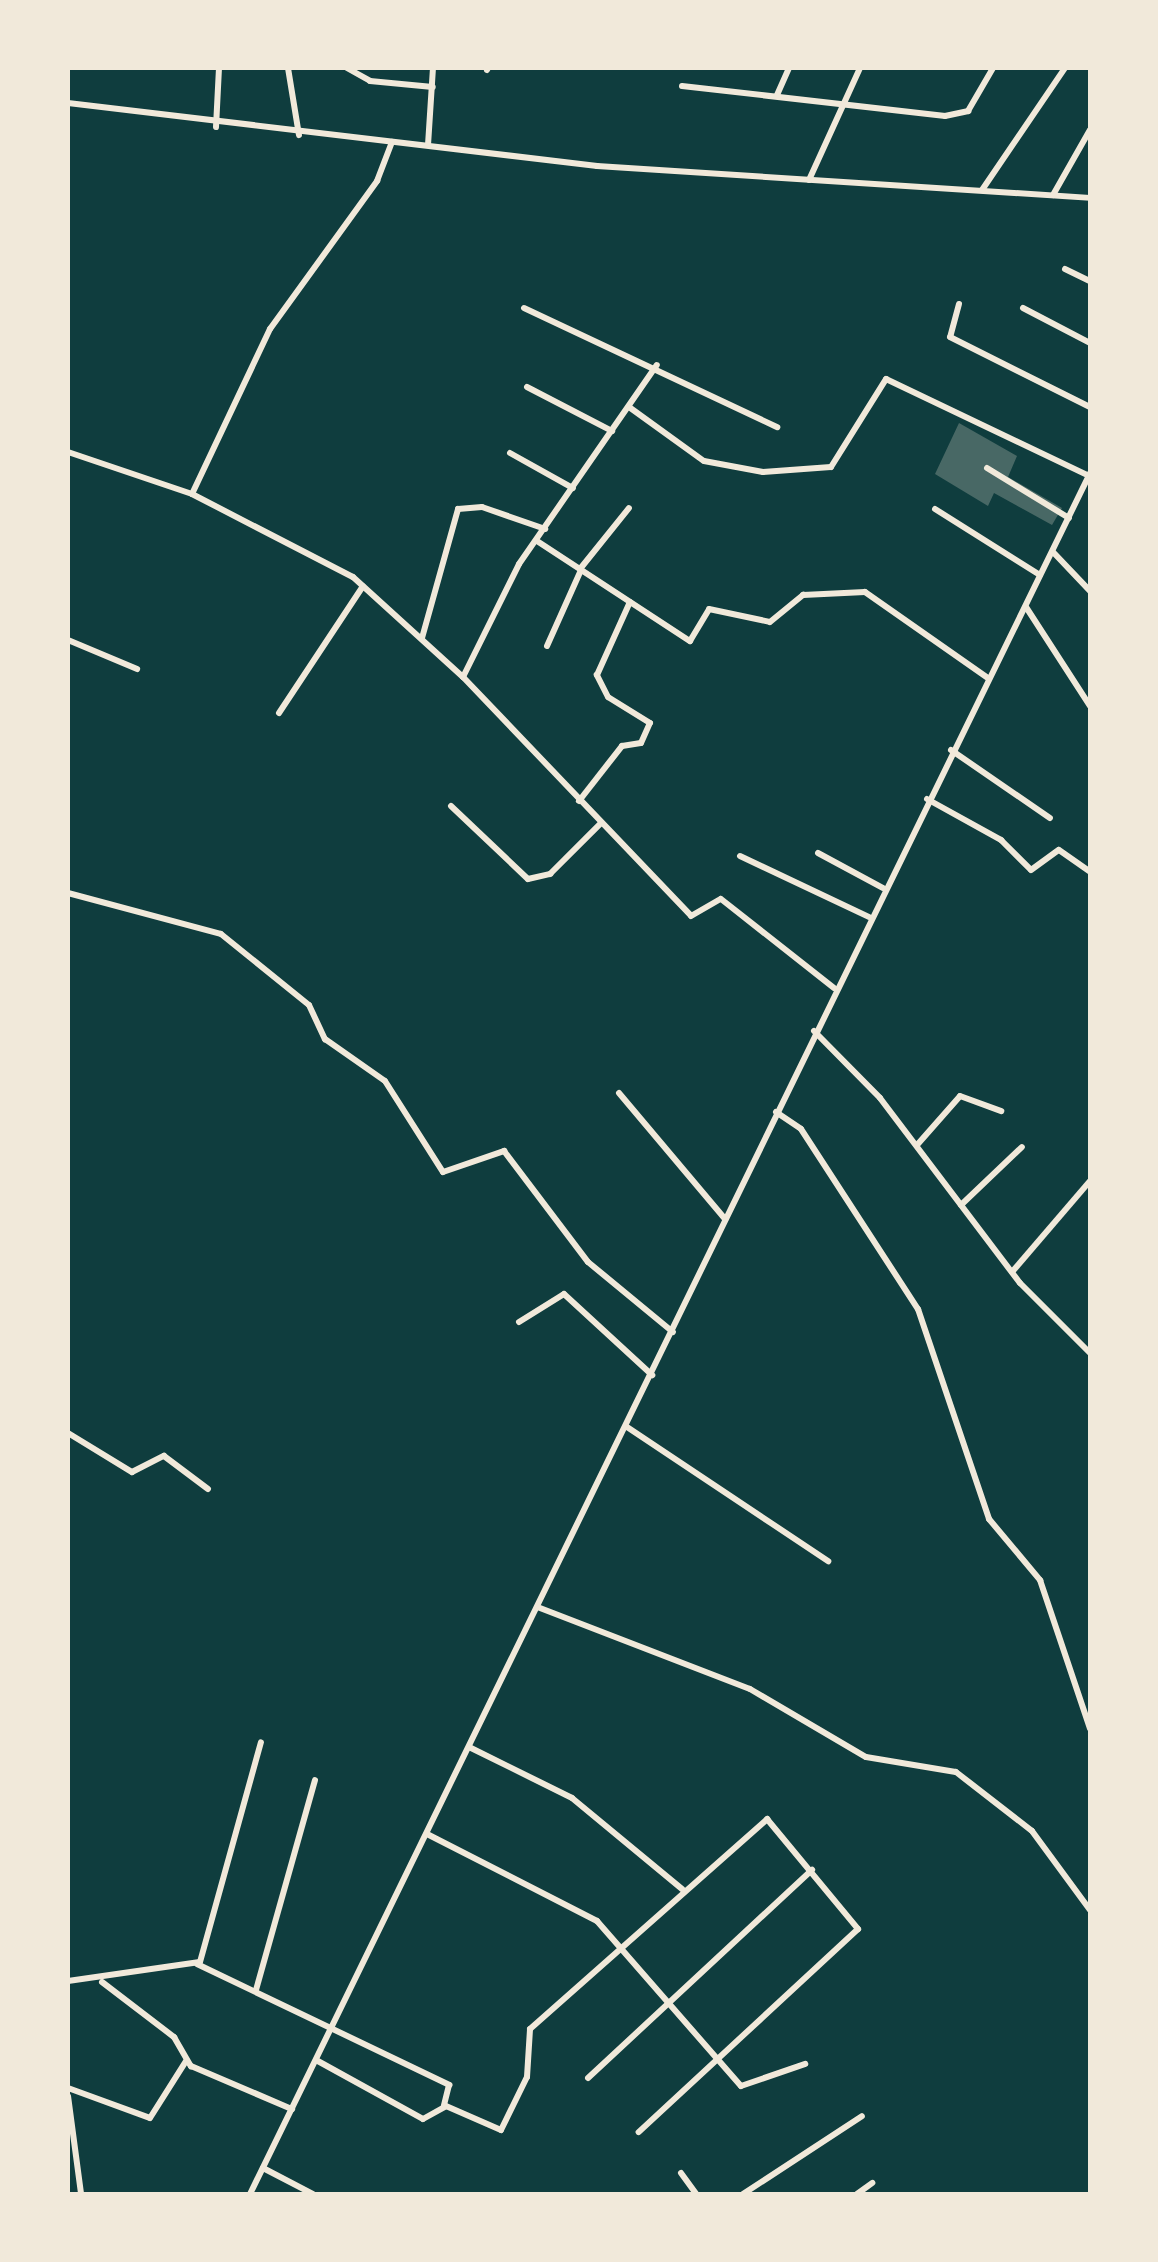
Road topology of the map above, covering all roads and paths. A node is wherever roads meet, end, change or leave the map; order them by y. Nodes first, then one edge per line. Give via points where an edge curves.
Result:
1 (219, 68) edge
2 (288, 68) edge
3 (348, 68) edge
4 (433, 68) edge
5 (789, 68) edge
6 (860, 68) edge
7 (993, 68) edge
8 (1064, 68) edge
9 (682, 86) dead end
10 (433, 87) junction
11 (777, 95) junction
12 (841, 102) junction
13 (68, 104) edge
14 (216, 127) junction
15 (1090, 130) edge
16 (299, 135) junction
17 (392, 142) junction
18 (428, 145) junction
19 (808, 180) junction
20 (982, 190) junction
21 (1053, 195) junction
22 (1090, 198) edge
23 (1065, 270) dead end
24 (1090, 281) edge
25 (959, 304) dead end
26 (524, 308) dead end
27 (1023, 308) dead end
28 (1090, 342) edge
29 (657, 365) junction
30 (527, 387) dead end
31 (1090, 406) edge
32 (629, 407) junction
33 (777, 427) dead end
34 (612, 430) junction
35 (68, 452) edge
36 (510, 453) dead end
37 (986, 468) dead end
38 (1090, 474) edge
39 (573, 488) junction
40 (1082, 492) junction
41 (192, 494) junction
42 (1090, 494) edge
43 (629, 508) dead end
44 (936, 509) dead end
45 (1069, 518) junction
46 (545, 528) junction
47 (537, 541) junction
48 (1053, 552) junction
49 (580, 569) junction
50 (1040, 576) junction
51 (363, 586) junction
52 (1090, 591) edge
53 (630, 602) junction
54 (1025, 606) junction
55 (422, 638) junction
56 (68, 640) edge
57 (547, 646) dead end
58 (137, 670) dead end
59 (463, 678) junction
60 (988, 678) junction
61 (1090, 706) edge
62 (279, 713) dead end
63 (951, 750) junction
64 (927, 799) junction
65 (580, 801) junction
66 (451, 806) dead end
67 (1050, 818) dead end
68 (601, 823) junction
69 (818, 853) dead end
70 (740, 856) dead end
71 (1090, 872) edge
72 (883, 888) junction
73 (68, 893) edge
74 (869, 917) junction
75 (834, 988) junction
76 (814, 1031) junction
77 (619, 1093) dead end
78 (1000, 1111) dead end
79 (776, 1112) junction
80 (916, 1145) junction
81 (1022, 1147) dead end
82 (1090, 1182) edge
83 (960, 1206) junction
84 (726, 1219) junction
85 (1012, 1272) junction
86 (518, 1322) dead end
87 (673, 1332) junction
88 (1090, 1353) edge
89 (652, 1375) junction
90 (626, 1427) junction
91 (68, 1433) edge
92 (208, 1489) dead end
93 (828, 1561) dead end
94 (540, 1608) junction
95 (1090, 1729) edge
96 (261, 1742) dead end
97 (469, 1747) junction
98 (314, 1780) dead end
99 (426, 1834) junction
100 (812, 1870) junction
101 (682, 1889) junction
102 (1090, 1910) edge
103 (621, 1946) junction
104 (197, 1964) junction
105 (68, 1982) edge
106 (102, 1982) junction
107 (256, 1990) junction
108 (670, 2002) junction
109 (333, 2024) junction
110 (718, 2058) junction
111 (316, 2060) junction
112 (186, 2061) junction
113 (806, 2064) dead end
114 (588, 2078) dead end
115 (68, 2088) edge
116 (68, 2096) edge
117 (444, 2105) junction
118 (292, 2109) junction
119 (862, 2116) dead end
120 (639, 2132) dead end
121 (263, 2168) junction
122 (681, 2173) dead end
123 (872, 2184) dead end
124 (81, 2194) edge
125 (250, 2194) edge
126 (314, 2194) edge
127 (696, 2194) edge
128 (743, 2194) edge
129 (857, 2194) edge

1 - 14 street
2 - 16 street
3 - 10 street via 370,80
4 - 10 street
5 - 11 street
6 - 12 street
7 - 12 street via 959,114
8 - 20 street
9 - 11 street
10 - 18 street
11 - 12 street
12 - 19 street
13 - 14 street
14 - 16 street
15 - 21 street
16 - 17 street
17 - 18 street
17 - 41 street via 377,181 270,329
18 - 19 street
19 - 20 street
20 - 21 street
21 - 22 street
23 - 24 street
25 - 31 street via 950,337
26 - 29 street
27 - 28 street
29 - 32 street
29 - 33 street
30 - 34 street
32 - 34 street
32 - 38 street via 704,461 763,472 831,467 886,379
34 - 39 street
35 - 41 street
36 - 39 street
37 - 45 street
38 - 40 street
39 - 46 street
40 - 42 street
40 - 45 street
41 - 51 street
43 - 49 street
44 - 50 street
45 - 48 street
46 - 47 street
46 - 55 street via 482,507 458,509
47 - 49 street
47 - 59 street
48 - 50 street
48 - 52 street
49 - 53 street
49 - 57 street
50 - 54 street
51 - 55 street
51 - 62 street
53 - 60 street via 693,641 709,609 770,622 803,595 865,592
53 - 65 street via 596,671 608,697 650,723 641,744 622,746
54 - 60 street
54 - 61 street
55 - 59 street
56 - 58 street
59 - 65 street
60 - 63 street
63 - 64 street
63 - 67 street
64 - 71 street via 1001,840 1031,870 1059,850
64 - 72 street
65 - 68 street
66 - 68 street via 528,878 550,874
68 - 75 street via 691,916 721,899
69 - 72 street
70 - 74 street
72 - 74 street
73 - 87 street via 198,924 230,940 309,1005 324,1037 385,1081 443,1172 504,1151 576,1248
74 - 75 street
75 - 76 street
76 - 79 street
76 - 80 street
77 - 84 street
78 - 80 street via 960,1096
79 - 84 street
79 - 95 street via 801,1129 918,1309 989,1519 1040,1580
80 - 83 street
81 - 83 street
82 - 85 street
83 - 85 street
84 - 87 street
85 - 88 street
86 - 89 street via 564,1294
87 - 89 street
89 - 90 street
90 - 93 street
90 - 94 street
91 - 92 street via 132,1472 164,1456
94 - 97 street
94 - 102 street via 750,1689 866,1756 956,1772 1032,1831
96 - 104 street
97 - 99 street
97 - 101 street via 572,1798
98 - 107 street
99 - 103 street via 590,1916
99 - 109 street
100 - 101 street via 760,1818
100 - 108 street
100 - 110 street via 858,1929
101 - 103 street
103 - 108 street
103 - 117 street via 526,2034 529,2071 504,2128
104 - 106 street
104 - 107 street
105 - 106 street
106 - 112 street via 174,2037
107 - 109 street
108 - 110 street
108 - 114 street
109 - 111 street
109 - 117 street via 449,2085
110 - 113 street via 747,2088
110 - 120 street
111 - 117 street via 428,2120
111 - 118 street
112 - 115 street via 150,2118
112 - 118 street
116 - 124 street
118 - 121 street
119 - 128 street
121 - 125 street
121 - 126 street
122 - 127 street
123 - 129 street

